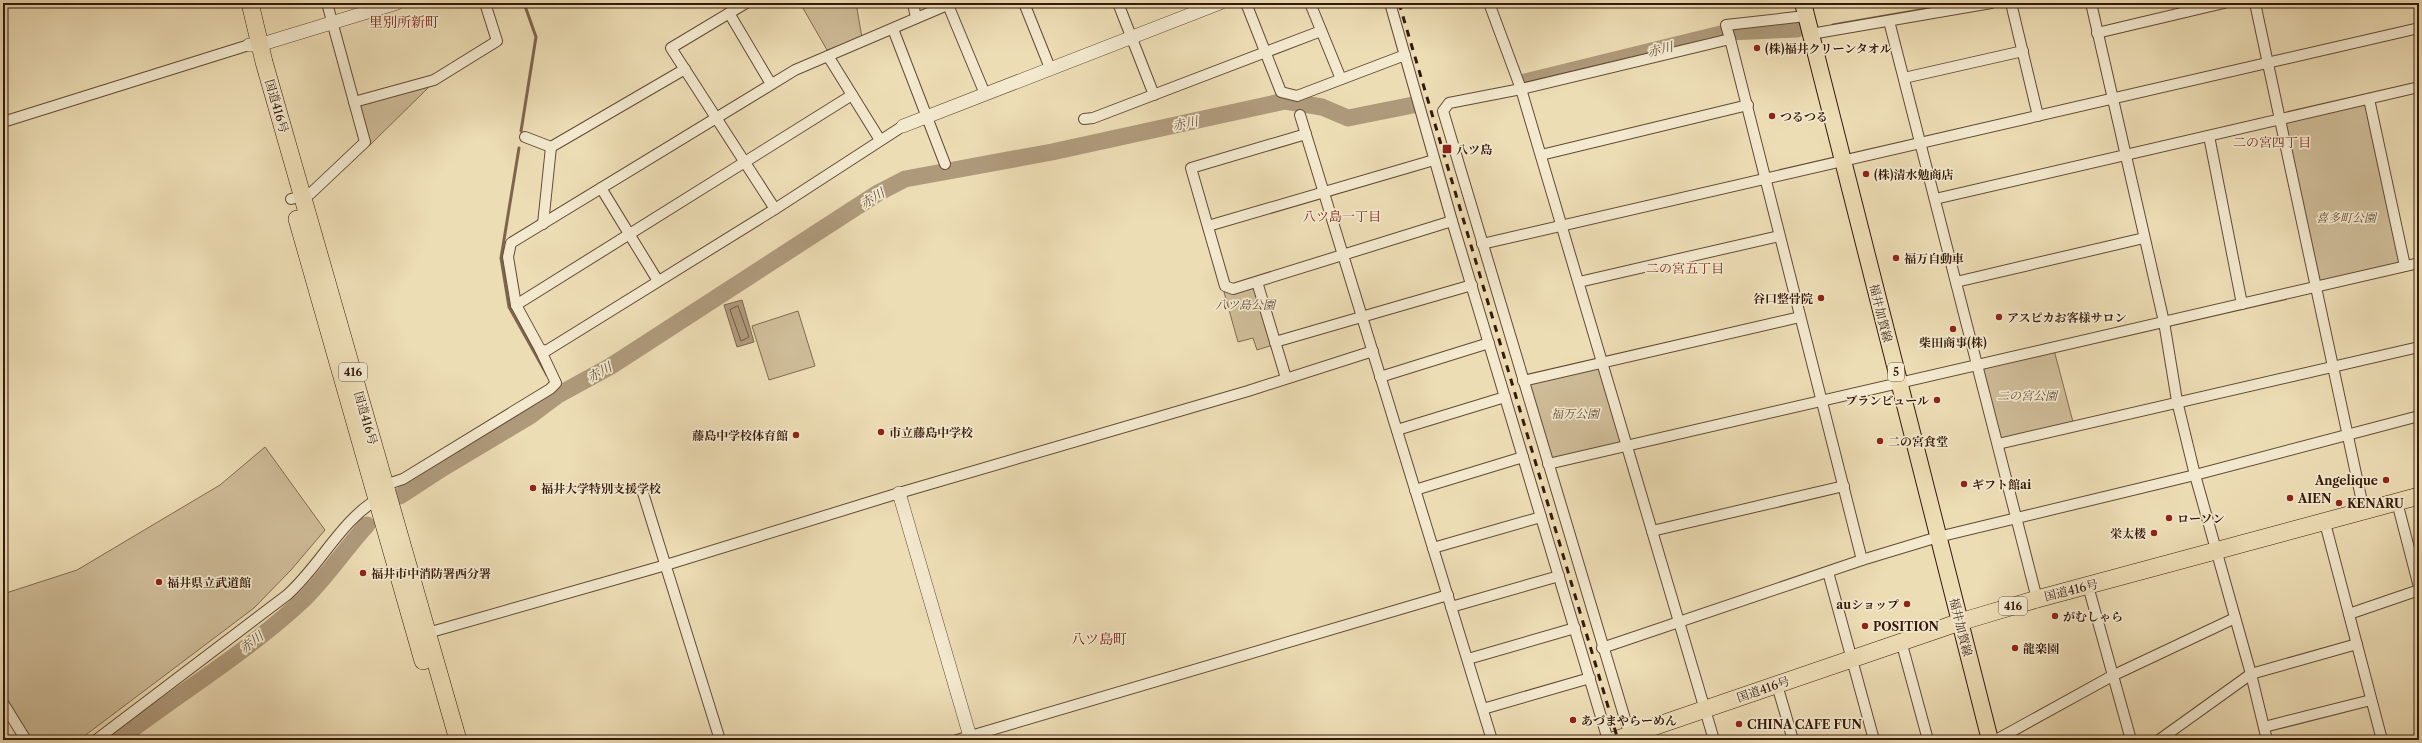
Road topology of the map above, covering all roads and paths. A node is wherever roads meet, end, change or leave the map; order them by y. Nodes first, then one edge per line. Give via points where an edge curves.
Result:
1 (238, 3) edge
2 (250, 3) edge
3 (326, 3) edge
4 (397, 3) edge
5 (485, 3) edge
6 (746, 3) edge
7 (913, 3) edge
8 (1024, 3) edge
9 (1118, 3) edge
10 (1220, 3) edge
11 (1246, 3) edge
12 (1310, 3) edge
13 (1390, 3) edge
14 (1489, 3) edge
15 (1991, 3) edge
16 (2011, 3) edge
17 (2090, 3) edge
18 (2224, 3) edge
19 (2255, 3) edge
20 (950, 4) edge
21 (1804, 6) edge
22 (729, 13) junction
23 (916, 18) junction
24 (1889, 21) junction
25 (332, 23) junction
26 (2419, 28) edge
27 (893, 29) junction
28 (1321, 31) junction
29 (2097, 33) junction
30 (1811, 34) junction
31 (1132, 37) junction
32 (1730, 39) junction
33 (254, 45) junction
34 (2023, 51) junction
35 (1264, 52) junction
36 (1405, 55) junction
37 (828, 56) junction
38 (2268, 63) junction
39 (1050, 68) junction
40 (685, 69) junction
41 (1904, 78) junction
42 (1341, 79) junction
43 (771, 84) junction
44 (2419, 87) edge
45 (1522, 89) junction
46 (985, 94) junction
47 (852, 95) junction
48 (1154, 95) junction
49 (2113, 99) junction
50 (2369, 99) junction
51 (354, 102) junction
52 (1748, 105) junction
53 (926, 115) junction
54 (1300, 115) dead end
55 (2038, 116) junction
56 (717, 118) junction
57 (1084, 119) dead end
58 (2280, 120) junction
59 (3, 122) edge
60 (902, 126) joint
61 (1306, 134) junction
62 (525, 136) dead end
63 (2209, 136) junction
64 (880, 140) junction
65 (1921, 143) junction
66 (552, 147) junction
67 (1541, 155) junction
68 (2125, 155) junction
69 (1434, 160) junction
70 (745, 162) junction
71 (1843, 162) junction
72 (945, 164) dead end
73 (1766, 180) junction
74 (601, 188) junction
75 (1323, 191) junction
76 (297, 198) junction
77 (1935, 199) junction
78 (775, 209) junction
79 (1452, 221) junction
80 (543, 224) junction
81 (1208, 226) junction
82 (1562, 226) junction
83 (630, 234) junction
84 (1779, 236) junction
85 (2144, 238) junction
86 (1482, 244) junction
87 (1343, 256) junction
88 (2419, 263) edge
89 (2405, 266) junction
90 (658, 281) junction
91 (1257, 282) junction
92 (1578, 282) junction
93 (1956, 282) junction
94 (1472, 284) junction
95 (2316, 287) junction
96 (2242, 304) junction
97 (516, 305) junction
98 (1800, 317) junction
99 (1362, 318) junction
100 (2164, 322) junction
101 (1275, 342) junction
102 (1489, 343) junction
103 (2419, 347) edge
104 (540, 349) junction
105 (1373, 352) junction
106 (1602, 362) junction
107 (1978, 365) junction
108 (2333, 367) junction
109 (1380, 377) junction
110 (1286, 378) junction
111 (1523, 381) junction
112 (1899, 383) junction
113 (1506, 397) junction
114 (1821, 401) junction
115 (2177, 401) junction
116 (2419, 416) edge
117 (1397, 430) junction
118 (2347, 434) junction
119 (1998, 444) junction
120 (1627, 445) junction
121 (1523, 457) junction
122 (1548, 464) junction
123 (2195, 475) junction
124 (1844, 486) junction
125 (1415, 490) junction
126 (383, 493) junction
127 (643, 493) dead end
128 (899, 493) junction
129 (2419, 496) edge
130 (2397, 502) junction
131 (2364, 511) junction
132 (1541, 517) junction
133 (2017, 517) junction
134 (2325, 523) junction
135 (1652, 531) junction
136 (1938, 537) junction
137 (1433, 548) junction
138 (2215, 551) junction
139 (1862, 560) junction
140 (666, 565) junction
141 (1828, 572) junction
142 (1559, 576) junction
143 (2088, 586) junction
144 (2419, 586) edge
145 (2419, 590) edge
146 (1448, 595) junction
147 (2037, 599) junction
148 (1451, 607) junction
149 (2349, 614) junction
150 (2235, 618) junction
151 (1679, 622) junction
152 (1960, 622) junction
153 (1575, 628) junction
154 (421, 635) junction
155 (1901, 642) junction
156 (2357, 644) junction
157 (1602, 648) junction
158 (1468, 659) junction
159 (1852, 659) junction
160 (2251, 674) junction
161 (2112, 676) junction
162 (1590, 678) junction
163 (1777, 685) junction
164 (2371, 700) junction
165 (3, 703) edge
166 (1483, 709) junction
167 (1705, 709) junction
168 (2264, 727) junction
169 (971, 738) edge
170 (1625, 738) edge
171 (26, 740) edge
172 (96, 740) edge
173 (445, 740) edge
174 (458, 740) edge
175 (720, 740) edge
176 (957, 740) edge
177 (1492, 740) edge
178 (1608, 740) edge
179 (1714, 740) edge
180 (1793, 740) edge
181 (1874, 740) edge
182 (1928, 740) edge
183 (1990, 740) edge
184 (1996, 740) edge
185 (2131, 740) edge
186 (2159, 740) edge
187 (2267, 740) edge
188 (2382, 740) edge

1 - 33 highway, 国道416号 / 416
2 - 33 highway, 国道416号 / 416
3 - 25 street
4 - 25 street
5 - 51 street via 497,40 434,80
6 - 22 street
7 - 23 street
8 - 39 street
9 - 31 street
10 - 31 street
11 - 35 street
12 - 28 street
13 - 36 street
14 - 45 street
15 - 24 street
16 - 34 street
17 - 29 street
18 - 29 street
19 - 38 street
20 - 23 street
20 - 46 street
21 - 30 main road, 福井加賀線 / 5
21 - 32 street via 1726,25
22 - 40 street via 671,48
22 - 43 street
23 - 27 street
24 - 30 street
24 - 41 street
25 - 33 street
25 - 51 street
26 - 38 street
27 - 37 street
27 - 53 street
28 - 35 street
28 - 42 street
29 - 49 street
30 - 71 main road, 福井加賀線 / 5
31 - 39 street
31 - 48 street
32 - 45 street
32 - 52 street
33 - 59 street
33 - 76 highway, 国道416号 / 416
34 - 41 street
34 - 55 street
35 - 42 street via 1281,92 1297,96
35 - 48 street
36 - 42 street
36 - 69 street
37 - 43 street
37 - 47 street
38 - 49 street
38 - 58 street
39 - 46 street
40 - 56 street
40 - 66 street
41 - 65 street
43 - 56 street
44 - 50 street
45 - 67 street
45 - 86 street via 1449,103 1443,111
46 - 53 street
47 - 64 street
47 - 70 street
48 - 57 street via 1094,118
49 - 55 street
49 - 68 street
50 - 58 street
50 - 89 street
51 - 76 street via 365,142 310,194
52 - 67 street
52 - 73 street
53 - 60 street
53 - 72 street
54 - 61 street
55 - 65 street
56 - 70 street
56 - 74 street
58 - 63 street
58 - 95 street
60 - 64 street
61 - 75 street
61 - 81 street via 1191,168
62 - 66 street
63 - 68 street
63 - 96 street
64 - 78 street
65 - 71 street
65 - 77 street
66 - 80 street
67 - 82 street
68 - 77 street
68 - 85 street
69 - 75 street
69 - 79 street
70 - 78 street
70 - 83 street
71 - 73 street
71 - 112 main road, 福井加賀線 / 5
73 - 82 street
73 - 84 street
74 - 80 street
74 - 83 street
75 - 81 street
75 - 87 street
76 - 126 highway, 国道416号 / 416
77 - 93 street
78 - 90 street
79 - 87 street
79 - 94 street
80 - 97 street via 511,243 508,257
81 - 91 street via 1226,286 1233,289
82 - 86 street
82 - 92 street
83 - 90 street
83 - 97 street
84 - 92 street
84 - 98 street
85 - 93 street
85 - 100 street
86 - 111 street
87 - 91 street
87 - 99 street
88 - 89 street
89 - 95 street
90 - 104 street via 546,350
91 - 101 street
92 - 106 street
93 - 107 street
94 - 99 street
94 - 102 street
95 - 96 street
95 - 108 street
96 - 100 street
97 - 104 street
98 - 106 street
98 - 114 street
99 - 101 street
99 - 105 street
100 - 107 street
100 - 115 street
101 - 110 street
102 - 109 street
102 - 113 street
103 - 108 street
104 - 126 street via 556,383 550,389
105 - 109 street
105 - 110 street
106 - 111 street
106 - 120 street
107 - 112 street
107 - 119 street
108 - 115 street
108 - 118 street
109 - 117 street
110 - 128 street
111 - 122 street
112 - 114 street
112 - 136 main road, 福井加賀線 / 5
113 - 117 street
113 - 121 street
114 - 120 street
114 - 124 street
115 - 119 street
115 - 123 street
116 - 118 street
117 - 125 street
118 - 123 street
118 - 131 street
119 - 133 street
120 - 122 street
120 - 135 street
121 - 125 street
121 - 132 street
122 - 157 street
123 - 133 street
123 - 138 street
124 - 135 street
124 - 139 street
125 - 137 street
126 - 154 highway, 国道416号 / 416
126 - 172 street via 354,517 298,586
127 - 140 street
128 - 140 street
128 - 169 street
129 - 130 highway, 国道416号 / 416
130 - 131 highway, 国道416号 / 416
130 - 144 street
131 - 134 highway, 国道416号 / 416
132 - 137 street
132 - 142 street
133 - 136 street
133 - 147 street
134 - 138 highway, 国道416号 / 416
134 - 149 street
135 - 151 street
136 - 139 street
136 - 152 main road, 福井加賀線 / 5
137 - 146 street
138 - 143 highway, 国道416号 / 416
138 - 150 street
139 - 141 street
140 - 154 street
140 - 175 street
141 - 151 street
141 - 159 street
142 - 148 street
142 - 153 street
143 - 147 highway, 国道416号 / 416
143 - 161 street
145 - 149 street
146 - 148 street
146 - 169 street
147 - 152 highway, 国道416号 / 416
148 - 158 street
149 - 156 street
150 - 160 street
150 - 161 street
151 - 157 street
151 - 167 street
152 - 155 highway, 国道416号 / 416
152 - 183 main road, 福井加賀線 / 5
153 - 158 street
153 - 162 street
154 - 173 highway, 国道416号 / 416
154 - 174 highway, 国道416号 / 416
155 - 159 highway, 国道416号 / 416
155 - 182 street
156 - 160 street
156 - 164 street
157 - 170 street
158 - 166 street
159 - 163 highway, 国道416号 / 416
159 - 181 street
160 - 168 street
160 - 186 street
161 - 184 street
161 - 185 street
162 - 166 street
162 - 178 street
163 - 167 highway, 国道416号 / 416
163 - 180 street
164 - 168 street
164 - 188 street
165 - 171 street
166 - 177 street
167 - 170 highway, 国道416号 / 416
167 - 179 street
168 - 187 street
169 - 176 street

